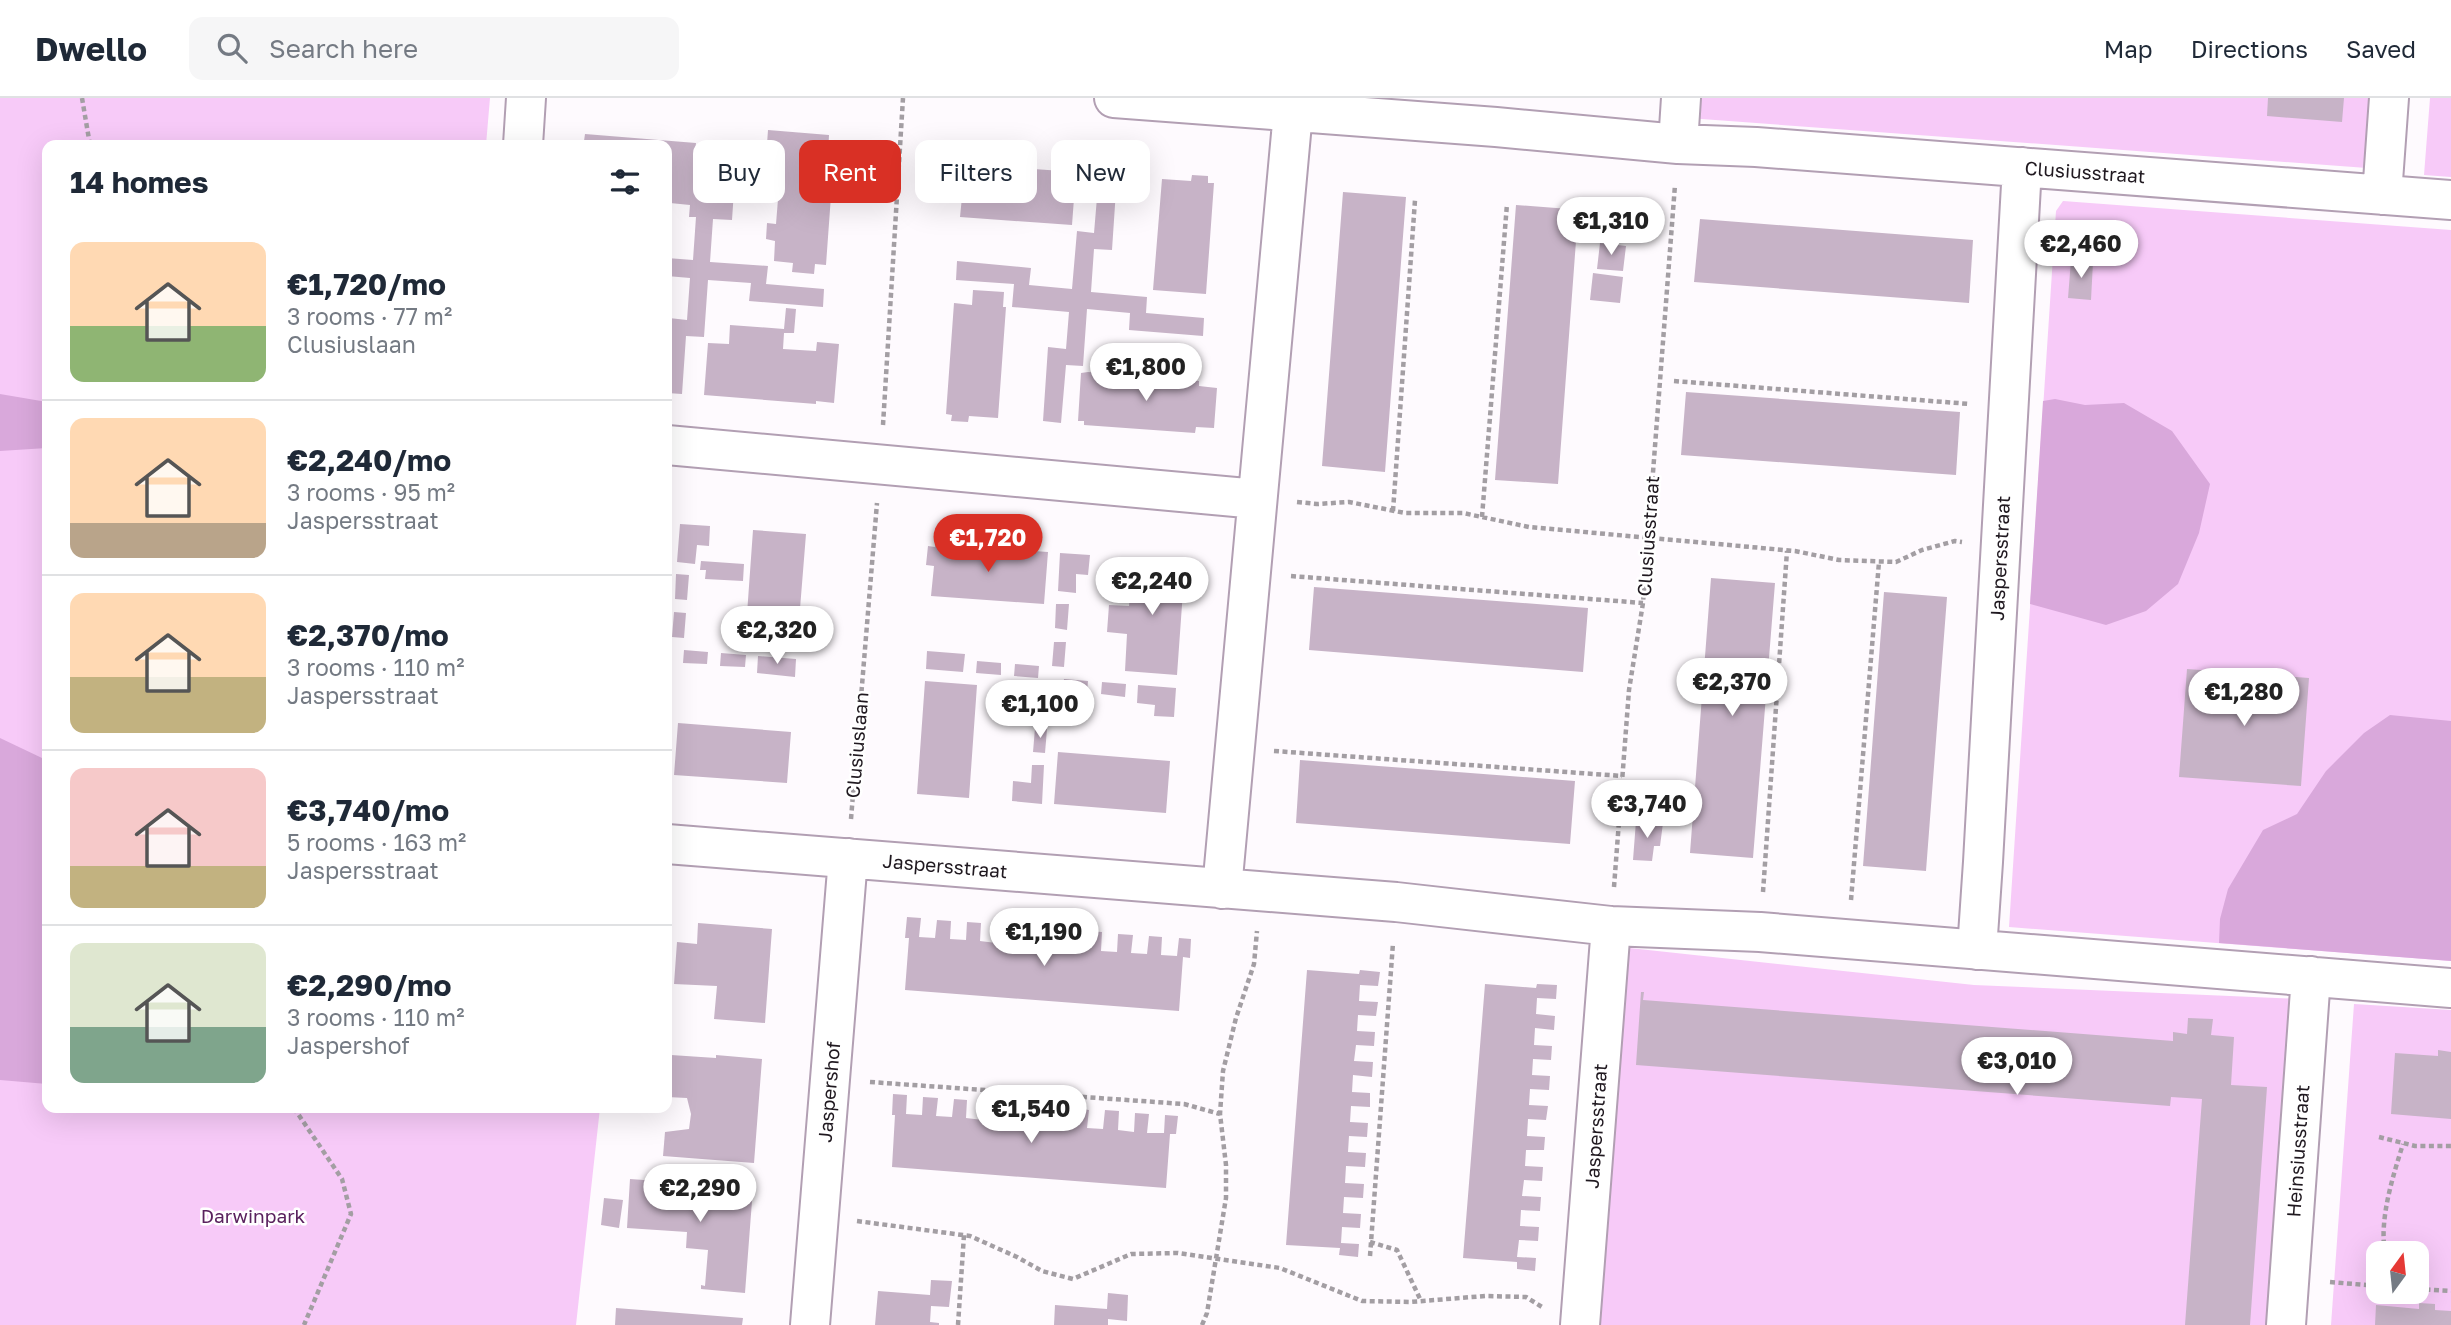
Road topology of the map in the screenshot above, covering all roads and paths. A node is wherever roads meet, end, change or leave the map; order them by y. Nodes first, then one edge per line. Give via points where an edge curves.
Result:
1 (82, 98) edge
2 (526, 98) edge
3 (903, 98) edge
4 (1114, 98) edge
5 (1681, 98) edge
6 (2389, 98) edge
7 (1293, 112) junction
8 (89, 140) edge
9 (523, 140) edge
10 (1678, 144) junction
11 (2022, 167) junction
12 (2382, 195) junction
13 (1415, 200) dead end
14 (2451, 200) edge
15 (1507, 204) dead end
16 (1674, 381) dead end
17 (2008, 407) junction
18 (672, 445) edge
19 (880, 465) junction
20 (1257, 499) junction
21 (1392, 511) junction
22 (1482, 517) junction
23 (1648, 536) junction
24 (2001, 549) junction
25 (1787, 551) junction
26 (1879, 562) junction
27 (1250, 573) junction
28 (1643, 603) junction
29 (1235, 749) junction
30 (1622, 776) junction
31 (672, 844) edge
32 (848, 858) junction
33 (1222, 889) junction
34 (1261, 892) junction
35 (1396, 902) junction
36 (1611, 926) junction
37 (1760, 932) junction
38 (1848, 939) junction
39 (1977, 950) junction
40 (2311, 976) junction
41 (2451, 988) edge
42 (830, 1080) junction
43 (297, 1113) edge
44 (1220, 1114) junction
45 (2379, 1137) dead end
46 (2403, 1144) junction
47 (2451, 1146) edge
48 (818, 1219) junction
49 (964, 1235) junction
50 (2384, 1241) edge
51 (1370, 1242) junction
52 (1370, 1256) dead end
53 (1215, 1259) junction
54 (2289, 1279) junction
55 (2366, 1285) edge
56 (2429, 1290) edge
57 (2451, 1291) edge
58 (1421, 1301) junction
59 (1564, 1318) edge
60 (304, 1325) edge
61 (810, 1325) edge
62 (958, 1325) edge
63 (1202, 1325) edge
64 (2286, 1325) edge

1 - 8 path
2 - 9 street
3 - 19 path, Clusiuslaan
4 - 7 street, Clusiusstraat
5 - 10 street
6 - 12 street
7 - 10 street, Clusiusstraat
7 - 20 street
10 - 11 street, Clusiusstraat
10 - 23 path, Clusiusstraat
11 - 12 street, Clusiusstraat
11 - 17 street, Jaspersstraat
12 - 14 street, Clusiusstraat
13 - 21 path
15 - 22 path
16 - 17 path
17 - 24 street, Jaspersstraat
18 - 19 street
19 - 20 street
19 - 32 path, Clusiuslaan
20 - 21 path via 1349,502
20 - 27 street
21 - 22 path
22 - 23 path via 1529,527
23 - 25 path
23 - 28 path, Clusiusstraat
24 - 26 path via 1955,541 1896,562
24 - 39 street, Jaspersstraat
25 - 26 path via 1839,561
25 - 37 path
26 - 38 path
27 - 28 path
27 - 29 street
28 - 30 path, Clusiusstraat
29 - 30 path
29 - 33 street
30 - 36 path, Clusiusstraat
31 - 32 street, Jaspersstraat
32 - 33 street, Jaspersstraat
32 - 42 street, Jaspershof
33 - 34 street, Jaspersstraat
34 - 35 street, Jaspersstraat
34 - 44 path via 1254,964 1223,1071
35 - 36 street, Jaspersstraat
35 - 51 path
36 - 37 street, Jaspersstraat
36 - 59 street, Jaspersstraat
37 - 38 street, Jaspersstraat
38 - 39 street, Jaspersstraat
39 - 40 street, Jaspersstraat
40 - 41 street, Jaspersstraat
40 - 54 street, Heinsiusstraat
42 - 44 path via 1184,1104
42 - 48 street, Jaspershof
43 - 60 path via 342,1179 351,1214
44 - 53 path via 1226,1198
45 - 46 path
46 - 47 path
46 - 50 path via 2393,1173
48 - 49 path
48 - 61 street, Jaspershof
49 - 53 path via 1073,1279 1131,1254 1178,1253
49 - 62 path
51 - 52 path
51 - 58 path via 1397,1250
53 - 58 path via 1280,1269 1362,1301
53 - 63 path
54 - 55 path
54 - 64 street, Heinsiusstraat
56 - 57 path
58 - 59 path via 1526,1297

